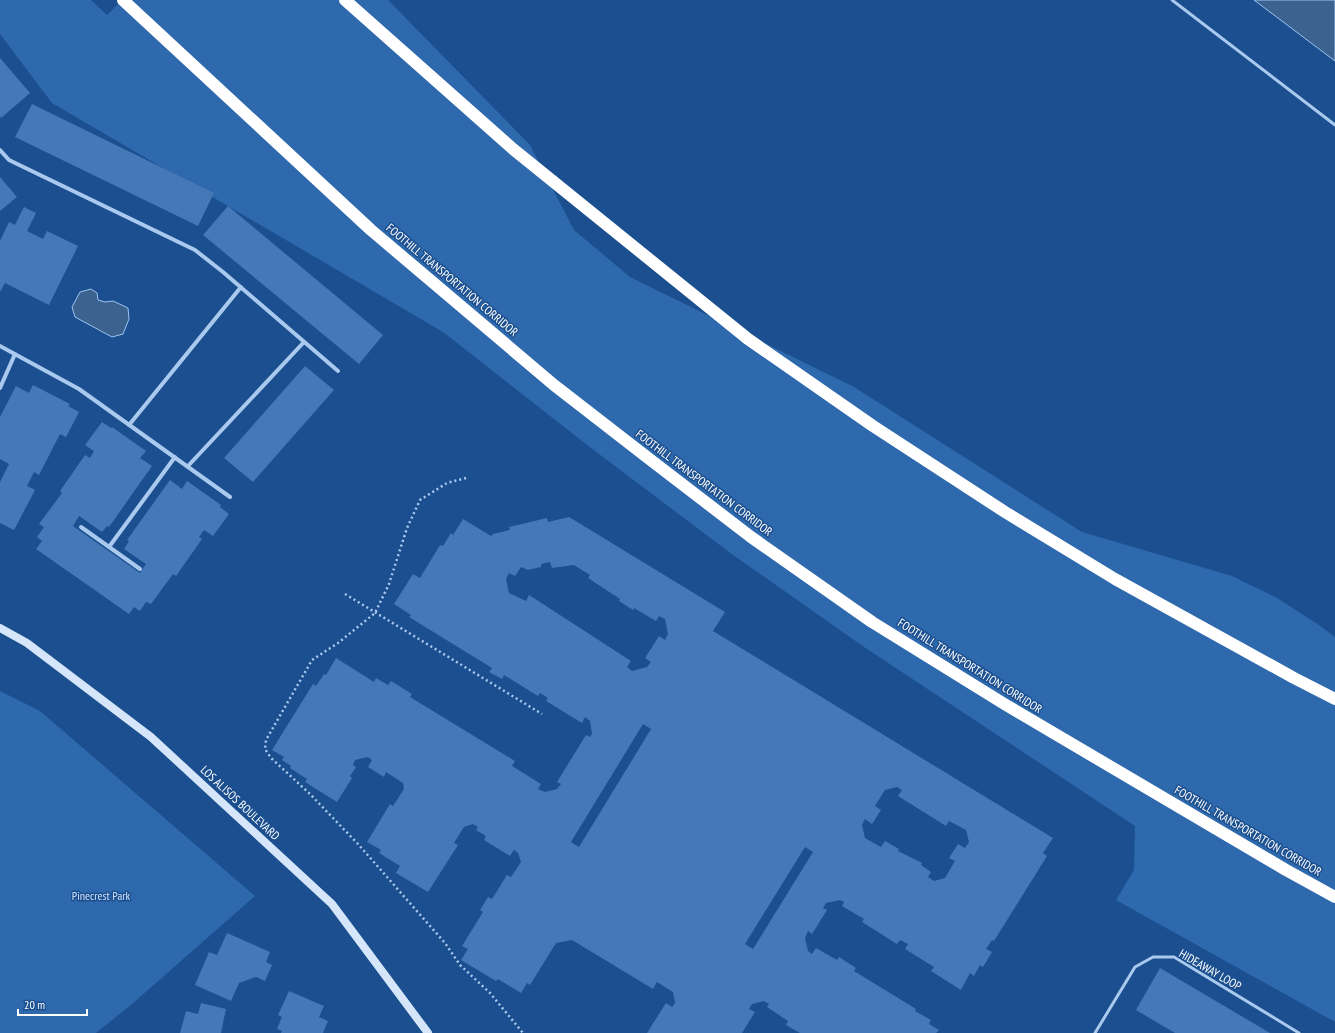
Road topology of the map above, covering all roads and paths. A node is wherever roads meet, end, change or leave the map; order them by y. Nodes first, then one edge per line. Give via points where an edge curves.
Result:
1 (123, 0) edge
2 (346, 0) edge
3 (1172, 0) edge
4 (1335, 125) edge
5 (0, 150) edge
6 (241, 287) junction
7 (304, 342) junction
8 (0, 346) edge
9 (15, 354) junction
10 (338, 371) dead end
11 (0, 388) edge
12 (129, 425) junction
13 (175, 457) junction
14 (188, 466) junction
15 (466, 478) dead end
16 (230, 497) dead end
17 (81, 527) dead end
18 (109, 547) junction
19 (140, 569) dead end
20 (344, 594) dead end
21 (375, 613) junction
22 (0, 628) edge
23 (1335, 699) edge
24 (542, 714) dead end
25 (1335, 897) edge
26 (428, 1033) edge
27 (523, 1033) edge
28 (1096, 1033) edge
29 (1299, 1033) edge

1 - 25 highway, FOOTHILL TRANSPORTATION CORRIDOR via 371,230 554,385 751,537 872,622 980,689 1144,788
2 - 23 highway via 513,149 748,339 873,426 1005,512 1109,575
3 - 4 lane
5 - 6 street via 9,160 195,250
6 - 7 street
6 - 12 street
7 - 10 street
7 - 14 street
8 - 9 street
9 - 11 street
9 - 12 street via 79,389
12 - 13 street
13 - 14 street
13 - 18 street
14 - 16 street
15 - 21 path via 447,483 420,500 407,528 389,584
17 - 18 street
18 - 19 street
20 - 21 path
21 - 24 path
21 - 27 path via 312,660 266,740 265,749 271,758 358,844 445,942 460,965 490,993
22 - 26 main road, LOS ALISOS BOULEVARD via 27,643 151,737 332,904
28 - 29 lane, HIDEAWAY LOOP via 1135,967 1153,957 1174,957

